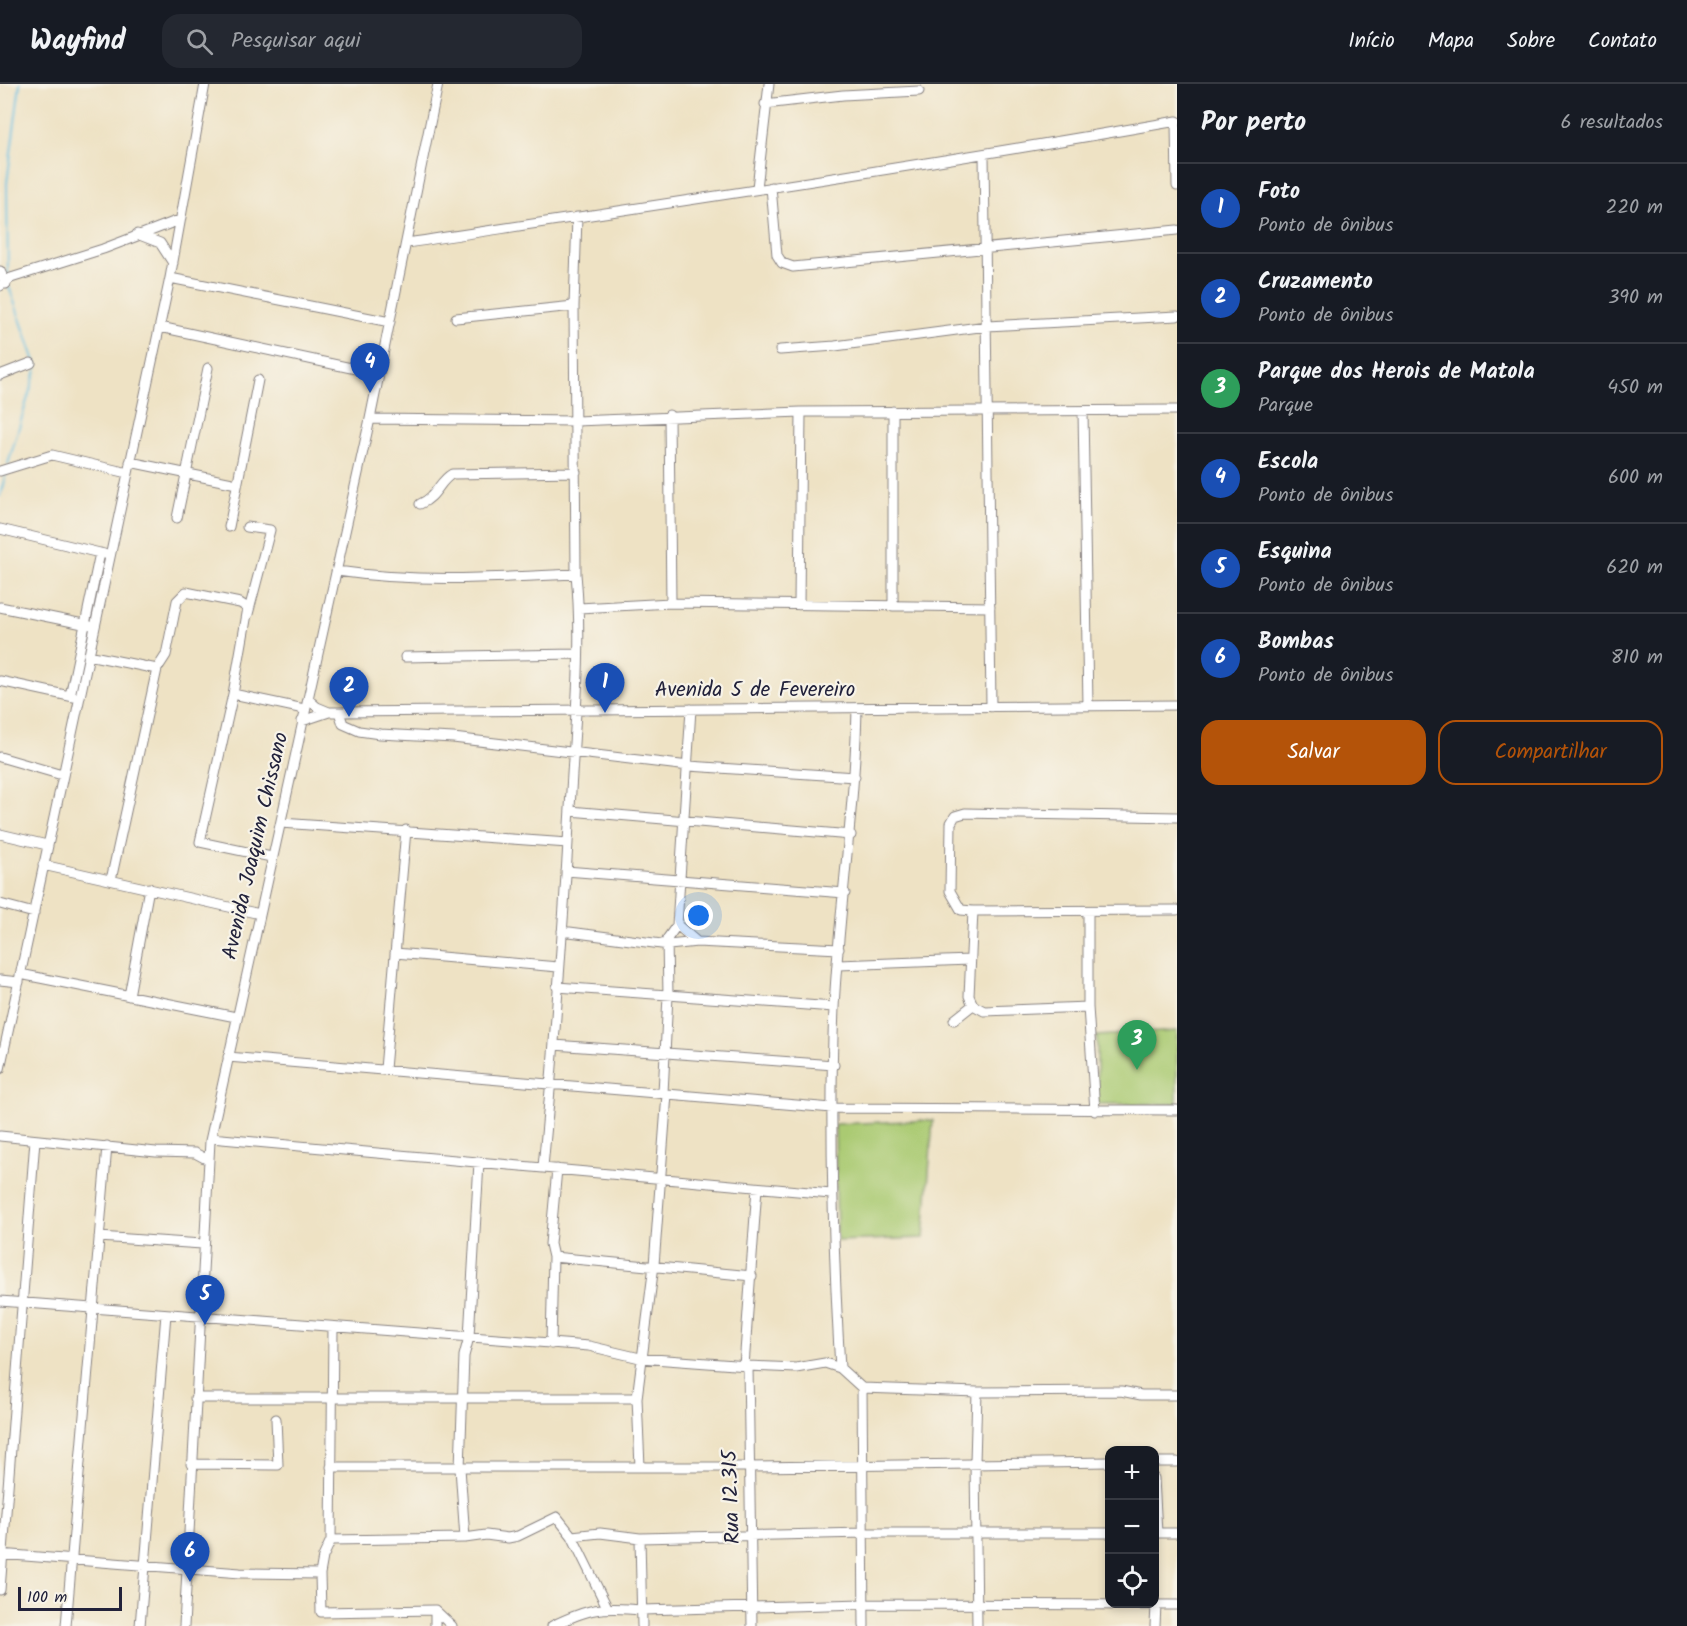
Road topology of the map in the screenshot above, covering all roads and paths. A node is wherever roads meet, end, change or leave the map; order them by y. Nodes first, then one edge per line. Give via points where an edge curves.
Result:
1 (205, 84) edge
2 (438, 84) edge
3 (769, 84) edge
4 (919, 92) dead end
5 (765, 104) junction
6 (1177, 122) edge
7 (984, 154) junction
8 (1177, 186) edge
9 (771, 187) junction
10 (757, 188) junction
11 (577, 217) junction
12 (179, 220) junction
13 (1177, 230) edge
14 (136, 234) junction
15 (407, 243) junction
16 (986, 248) junction
17 (173, 263) junction
18 (0, 271) edge
19 (170, 278) junction
20 (5, 283) edge
21 (573, 306) junction
22 (1177, 316) edge
23 (456, 318) dead end
24 (390, 322) junction
25 (987, 326) junction
26 (160, 327) junction
27 (780, 350) dead end
28 (31, 363) dead end
29 (208, 368) dead end
30 (379, 374) junction
31 (0, 375) edge
32 (258, 380) dead end
33 (1177, 410) edge
34 (893, 411) junction
35 (989, 411) junction
36 (1083, 411) junction
37 (801, 412) junction
38 (669, 415) junction
39 (370, 419) junction
40 (576, 421) junction
41 (130, 462) junction
42 (1, 470) edge
43 (576, 472) junction
44 (128, 473) junction
45 (186, 473) junction
46 (237, 484) junction
47 (420, 504) dead end
48 (177, 518) dead end
49 (230, 527) dead end
50 (247, 527) dead end
51 (0, 529) edge
52 (104, 554) junction
53 (337, 571) junction
54 (576, 574) junction
55 (177, 601) junction
56 (252, 601) junction
57 (671, 603) junction
58 (800, 605) junction
59 (893, 606) junction
60 (0, 607) edge
61 (990, 607) junction
62 (579, 608) junction
63 (248, 617) junction
64 (89, 625) junction
65 (578, 654) junction
66 (88, 655) junction
67 (405, 657) dead end
68 (157, 669) junction
69 (0, 681) edge
70 (233, 694) junction
71 (69, 696) junction
72 (80, 698) junction
73 (308, 699) junction
74 (1177, 705) edge
75 (1088, 706) junction
76 (992, 707) junction
77 (858, 708) junction
78 (304, 709) junction
79 (577, 709) junction
80 (691, 709) junction
81 (328, 712) junction
82 (341, 712) junction
83 (302, 721) junction
84 (573, 754) junction
85 (0, 757) edge
86 (689, 766) junction
87 (62, 775) junction
88 (855, 777) junction
89 (570, 811) junction
90 (1177, 817) edge
91 (281, 823) junction
92 (684, 823) junction
93 (406, 830) junction
94 (0, 834) edge
95 (851, 835) junction
96 (568, 843) junction
97 (47, 845) junction
98 (271, 858) junction
99 (43, 865) junction
100 (566, 871) junction
101 (111, 880) junction
102 (682, 880) junction
103 (149, 888) junction
104 (845, 893) junction
105 (0, 904) edge
106 (1177, 910) edge
107 (973, 911) junction
108 (1088, 912) junction
109 (34, 913) junction
110 (260, 914) junction
111 (677, 925) junction
112 (562, 931) junction
113 (697, 942) junction
114 (669, 945) junction
115 (839, 949) junction
116 (395, 953) junction
117 (970, 960) junction
118 (839, 965) junction
119 (558, 967) junction
120 (20, 978) junction
121 (0, 980) edge
122 (557, 987) junction
123 (129, 996) junction
124 (668, 996) junction
125 (973, 1005) junction
126 (834, 1007) junction
127 (1088, 1007) junction
128 (236, 1017) junction
129 (954, 1020) dead end
130 (554, 1045) junction
131 (666, 1054) junction
132 (228, 1057) junction
133 (834, 1065) junction
134 (385, 1068) junction
135 (0, 1069) edge
136 (552, 1083) junction
137 (665, 1093) junction
138 (832, 1108) junction
139 (1177, 1110) edge
140 (1095, 1111) junction
141 (0, 1136) edge
142 (35, 1140) junction
143 (210, 1140) junction
144 (107, 1146) junction
145 (146, 1149) junction
146 (208, 1160) junction
147 (479, 1162) junction
148 (543, 1167) junction
149 (557, 1169) junction
150 (660, 1180) junction
151 (757, 1188) junction
152 (831, 1194) junction
153 (99, 1237) junction
154 (202, 1244) junction
155 (553, 1257) junction
156 (654, 1265) junction
157 (752, 1276) junction
158 (0, 1301) edge
159 (23, 1303) junction
160 (94, 1309) junction
161 (166, 1314) junction
162 (199, 1316) junction
163 (333, 1328) junction
164 (469, 1337) junction
165 (551, 1344) junction
166 (640, 1358) junction
167 (746, 1366) junction
168 (840, 1368) junction
169 (862, 1388) junction
170 (977, 1392) junction
171 (1177, 1395) edge
172 (463, 1397) junction
173 (195, 1398) junction
174 (637, 1398) junction
175 (332, 1399) junction
176 (276, 1419) dead end
177 (975, 1462) junction
178 (1105, 1462) edge
179 (1159, 1462) edge
180 (1177, 1462) edge
181 (191, 1464) junction
182 (862, 1464) junction
183 (331, 1467) junction
184 (640, 1467) junction
185 (748, 1467) junction
186 (460, 1468) junction
187 (976, 1532) junction
188 (864, 1533) junction
189 (1105, 1533) edge
190 (1159, 1533) edge
191 (1177, 1533) edge
192 (572, 1536) junction
193 (751, 1536) junction
194 (465, 1538) junction
195 (640, 1538) junction
196 (331, 1540) junction
197 (2, 1554) edge
198 (72, 1560) junction
199 (145, 1566) junction
200 (187, 1568) junction
201 (320, 1574) junction
202 (0, 1590) edge
203 (863, 1604) junction
204 (976, 1605) junction
205 (1105, 1605) edge
206 (1159, 1605) edge
207 (1177, 1605) edge
208 (607, 1606) junction
209 (752, 1608) junction
210 (1156, 1608) edge
211 (435, 1610) junction
212 (642, 1610) junction
213 (66, 1626) edge
214 (140, 1626) edge
215 (184, 1626) edge
216 (435, 1626) edge
217 (452, 1626) edge
218 (552, 1626) edge
219 (642, 1626) edge
220 (752, 1626) edge
221 (864, 1626) edge
222 (977, 1626) edge
223 (1155, 1626) edge

1 - 12 street
2 - 15 street, Avenida Joaquim Chissano
3 - 5 street
4 - 5 street
5 - 10 street
6 - 7 street
6 - 8 street
7 - 9 street
7 - 16 street
9 - 10 street
9 - 16 street via 777,255 782,263 793,267
10 - 11 street
11 - 15 street
11 - 21 street
12 - 14 street
12 - 17 street
13 - 16 street
14 - 17 street via 160,243
14 - 20 street
15 - 24 street, Avenida Joaquim Chissano
16 - 25 street
17 - 19 street
18 - 20 street
19 - 24 street
19 - 26 street
21 - 23 street
21 - 40 street
22 - 25 street
24 - 30 street, Avenida Joaquim Chissano
25 - 27 street
25 - 35 street
26 - 30 street
26 - 41 street
28 - 31 street
29 - 45 street
30 - 39 street, Avenida Joaquim Chissano
32 - 46 street
33 - 36 street
34 - 35 street
34 - 37 street
34 - 59 street
35 - 36 street
35 - 61 street
36 - 75 street
37 - 38 street
37 - 58 street
38 - 40 street
38 - 57 street
39 - 40 street
39 - 53 street, Avenida Joaquim Chissano
40 - 43 street
41 - 44 street
41 - 45 street
42 - 44 street via 52,455
43 - 47 street via 453,474 445,478 440,490
43 - 54 street
44 - 52 street
45 - 46 street
45 - 48 street
46 - 49 street
50 - 56 street via 270,530
51 - 52 street
52 - 64 street
53 - 54 street via 453,580
53 - 73 street, Avenida Joaquim Chissano
54 - 62 street
55 - 56 street via 179,588 186,588
55 - 63 street via 186,592 240,603 248,608
55 - 68 street via 166,655
56 - 63 street
57 - 58 street
57 - 62 street
58 - 59 street
59 - 61 street
60 - 64 street
61 - 76 street
62 - 65 street
63 - 70 street
64 - 66 street
64 - 71 street
65 - 67 street
65 - 79 street
66 - 68 street
66 - 72 street
68 - 101 street
69 - 71 street
70 - 78 street
70 - 98 street via 200,842
71 - 72 street
72 - 87 street
73 - 78 street, Avenida Joaquim Chissano
73 - 81 street
74 - 75 street, Avenida 5 de Fevereiro
75 - 76 street, Avenida 5 de Fevereiro
76 - 77 street, Avenida 5 de Fevereiro
77 - 80 street, Avenida 5 de Fevereiro
77 - 88 street
78 - 83 street, Avenida Joaquim Chissano
79 - 80 street, Avenida 5 de Fevereiro
79 - 82 street, Avenida 5 de Fevereiro
79 - 84 street
80 - 86 street
81 - 82 street, Avenida 5 de Fevereiro
81 - 83 street
82 - 84 street via 343,724 359,731 453,738
83 - 91 street, Avenida Joaquim Chissano
84 - 86 street
84 - 89 street
85 - 87 street
86 - 88 street
86 - 92 street
87 - 97 street
88 - 95 street
89 - 92 street
89 - 96 street
90 - 107 street via 965,813 956,816 951,823 950,891 961,910
91 - 93 street
91 - 98 street, Avenida Joaquim Chissano
92 - 95 street
92 - 102 street
93 - 96 street
93 - 116 street
94 - 97 street
95 - 104 street
96 - 100 street
97 - 99 street
98 - 110 street, Avenida Joaquim Chissano
99 - 101 street
99 - 109 street
100 - 102 street
100 - 112 street
101 - 103 street
102 - 104 street
102 - 111 street
103 - 110 street
103 - 123 street
104 - 115 street
105 - 109 street
106 - 108 street
107 - 108 street
107 - 117 street
108 - 127 street
109 - 120 street
110 - 128 street, Avenida Joaquim Chissano
111 - 113 street
111 - 114 street via 669,934
112 - 114 street
112 - 119 street
113 - 114 street
113 - 115 street
114 - 124 street
115 - 118 street
116 - 119 street
116 - 134 street
117 - 118 street
117 - 125 street via 969,996
118 - 126 street
119 - 122 street
120 - 121 street
120 - 123 street
120 - 135 street
122 - 124 street
122 - 130 street
123 - 128 street
124 - 126 street
124 - 131 street
125 - 127 street via 984,1011
125 - 129 street
126 - 133 street
127 - 140 street
128 - 132 street, Avenida Joaquim Chissano
130 - 131 street
130 - 136 street
131 - 133 street
131 - 137 street
132 - 134 street
132 - 143 street, Avenida Joaquim Chissano
133 - 138 street
134 - 136 street
136 - 137 street
136 - 148 street
137 - 138 street
137 - 150 street
138 - 140 street
138 - 152 street
139 - 140 street
141 - 142 street
142 - 144 street
142 - 159 street
143 - 145 street via 196,1148
143 - 146 street, Avenida Joaquim Chissano
143 - 147 street
144 - 145 street
144 - 153 street
145 - 146 street via 195,1153
146 - 154 street, Avenida Joaquim Chissano
147 - 148 street
147 - 164 street
148 - 149 street
149 - 150 street
149 - 155 street via 550,1244
150 - 151 street
150 - 156 street
151 - 152 street
151 - 157 street, Rua 12.315
152 - 168 street
153 - 154 street
153 - 160 street
154 - 162 street, Avenida Joaquim Chissano
155 - 156 street
155 - 165 street
156 - 157 street
156 - 166 street
157 - 167 street, Rua 12.315
158 - 159 street
159 - 160 street
159 - 197 street
160 - 161 street
160 - 198 street
161 - 162 street
161 - 199 street
162 - 163 street
162 - 173 street, Avenida Joaquim Chissano
163 - 164 street
163 - 175 street
164 - 165 street
164 - 172 street via 464,1356
165 - 166 street via 589,1346
166 - 167 street
166 - 174 street
167 - 168 street via 795,1368 825,1364
167 - 185 street, Rua 12.315
168 - 169 street
169 - 170 street
169 - 182 street
170 - 171 street via 1120,1391
170 - 177 street
172 - 174 street
172 - 175 street
172 - 186 street
173 - 175 street
173 - 181 street, Avenida Joaquim Chissano
174 - 184 street
175 - 183 street
176 - 181 street via 278,1465
177 - 178 street
177 - 182 street
177 - 187 street
179 - 180 street
181 - 200 street, Avenida Joaquim Chissano
182 - 185 street
182 - 188 street
183 - 186 street
183 - 196 street
184 - 185 street
184 - 186 street
185 - 193 street, Rua 12.315
186 - 194 street
187 - 188 street
187 - 189 street
187 - 204 street
188 - 193 street
188 - 203 street
190 - 191 street
192 - 194 street via 558,1517 518,1536
192 - 195 street via 600,1533
192 - 208 street
193 - 195 street
193 - 209 street, Rua 12.315
194 - 196 street
195 - 212 street
196 - 201 street
197 - 198 street
197 - 202 street
198 - 199 street
198 - 213 street
199 - 200 street
199 - 214 street
200 - 201 street
200 - 215 street, Avenida Joaquim Chissano
201 - 211 street via 321,1612
203 - 204 street
203 - 209 street
203 - 221 street
204 - 205 street
204 - 222 street
206 - 207 street
208 - 212 street
208 - 218 street via 580,1612
209 - 212 street
209 - 220 street, Rua 12.315
210 - 223 street
211 - 216 street
211 - 217 street
212 - 219 street

